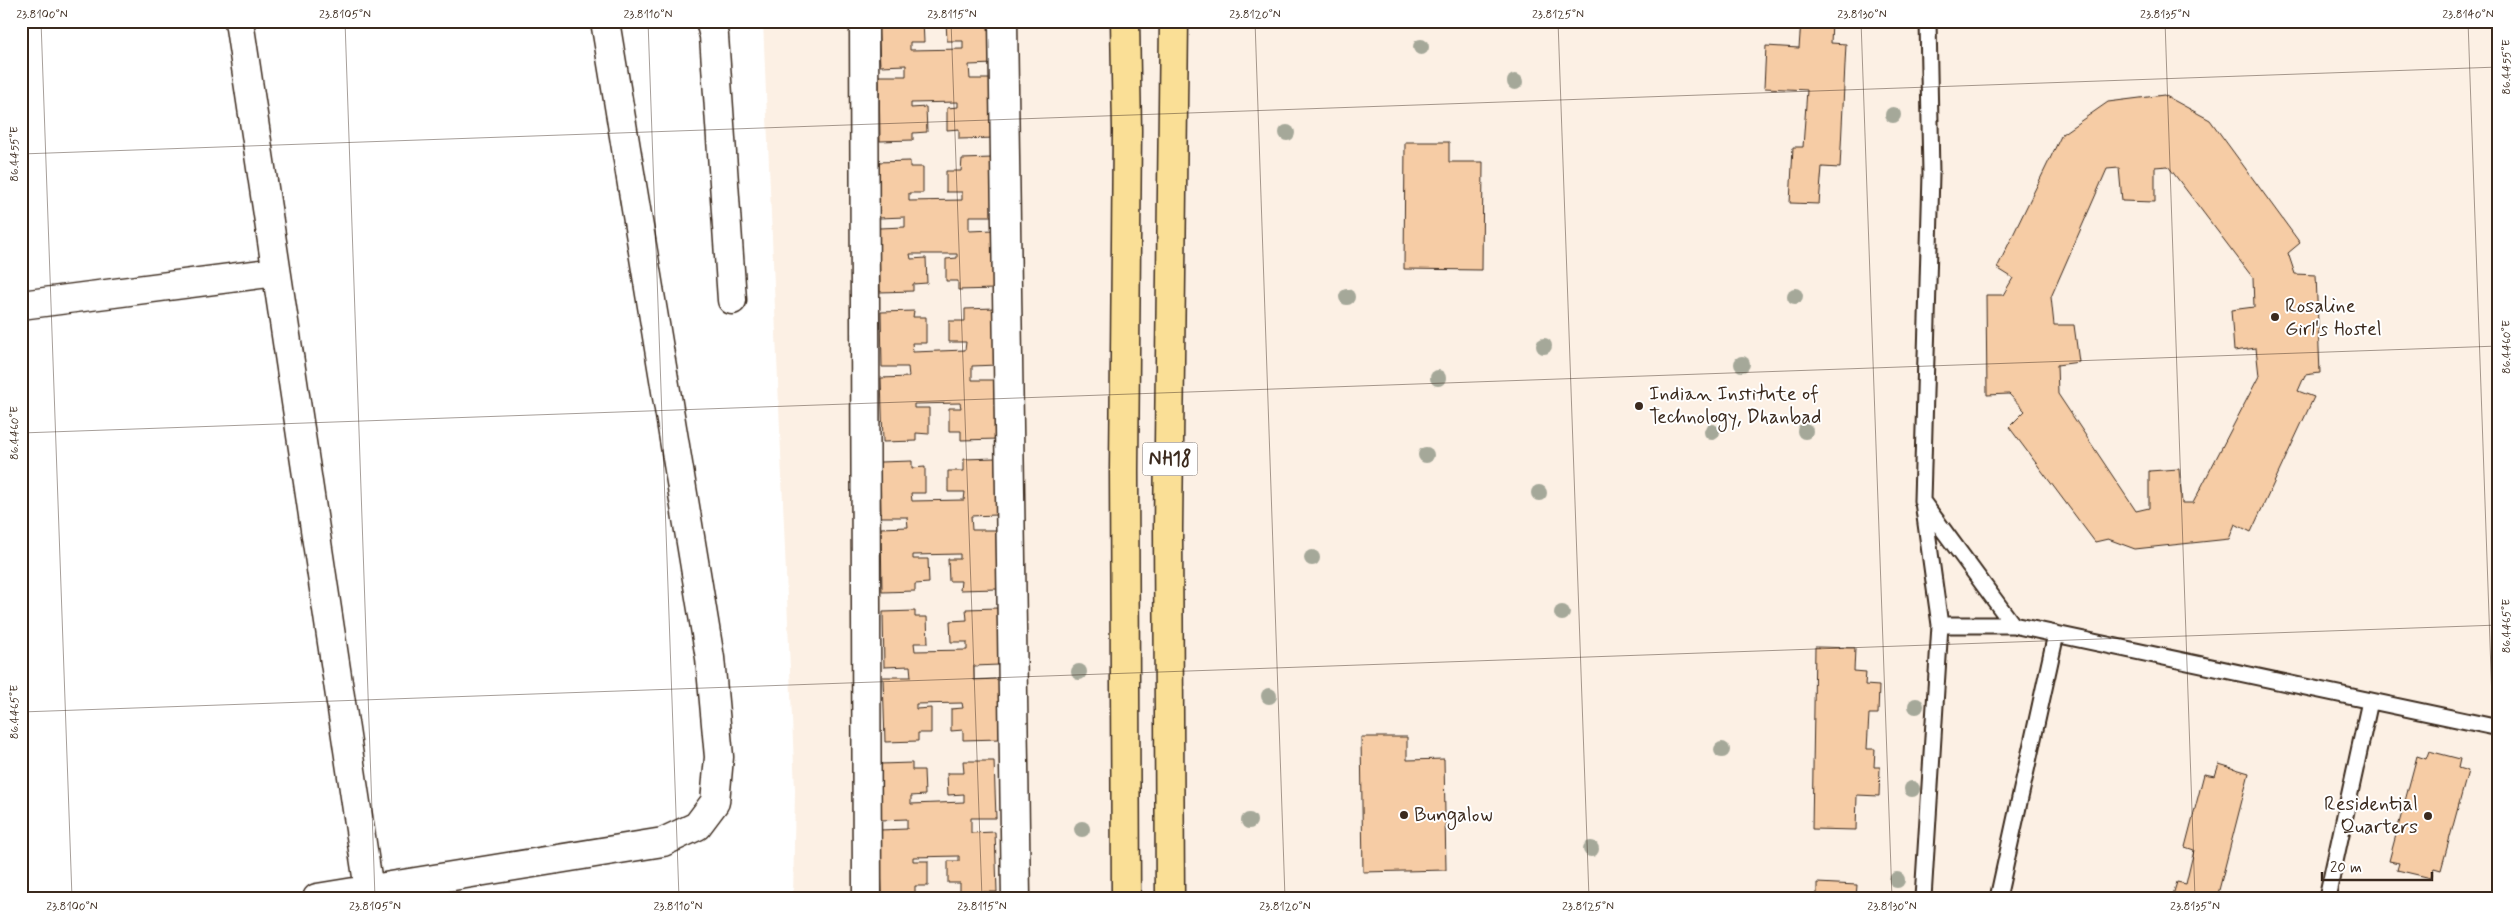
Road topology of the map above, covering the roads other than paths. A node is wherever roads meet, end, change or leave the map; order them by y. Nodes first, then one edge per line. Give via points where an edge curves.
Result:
1 (239, 21) edge
2 (605, 21) edge
3 (710, 21) edge
4 (864, 21) edge
5 (1003, 21) edge
6 (1125, 21) edge
7 (1174, 21) edge
8 (1928, 21) edge
9 (276, 272) junction
10 (732, 300) dead end
11 (21, 305) edge
12 (1922, 501) junction
13 (2013, 624) junction
14 (1940, 625) junction
15 (2056, 634) junction
16 (2370, 701) junction
17 (2499, 728) edge
18 (369, 890) junction
19 (317, 898) edge
20 (867, 898) edge
21 (1016, 898) edge
22 (1126, 898) edge
23 (1170, 898) edge
24 (1923, 898) edge
25 (1998, 898) edge
26 (2328, 898) edge

1 - 9 street
2 - 18 street via 710,658 719,757 715,802 697,826 663,842
3 - 10 street via 714,36
4 - 20 street
5 - 21 street
6 - 22 highway, NH18 via 1128,130 1124,460
7 - 23 highway, NH18 via 1168,529
8 - 12 lane via 1931,174
9 - 11 street
9 - 18 street
12 - 13 lane
12 - 14 lane
13 - 14 lane
13 - 15 lane
14 - 24 lane
15 - 16 lane
15 - 25 lane
16 - 17 lane
16 - 26 lane
18 - 19 street

